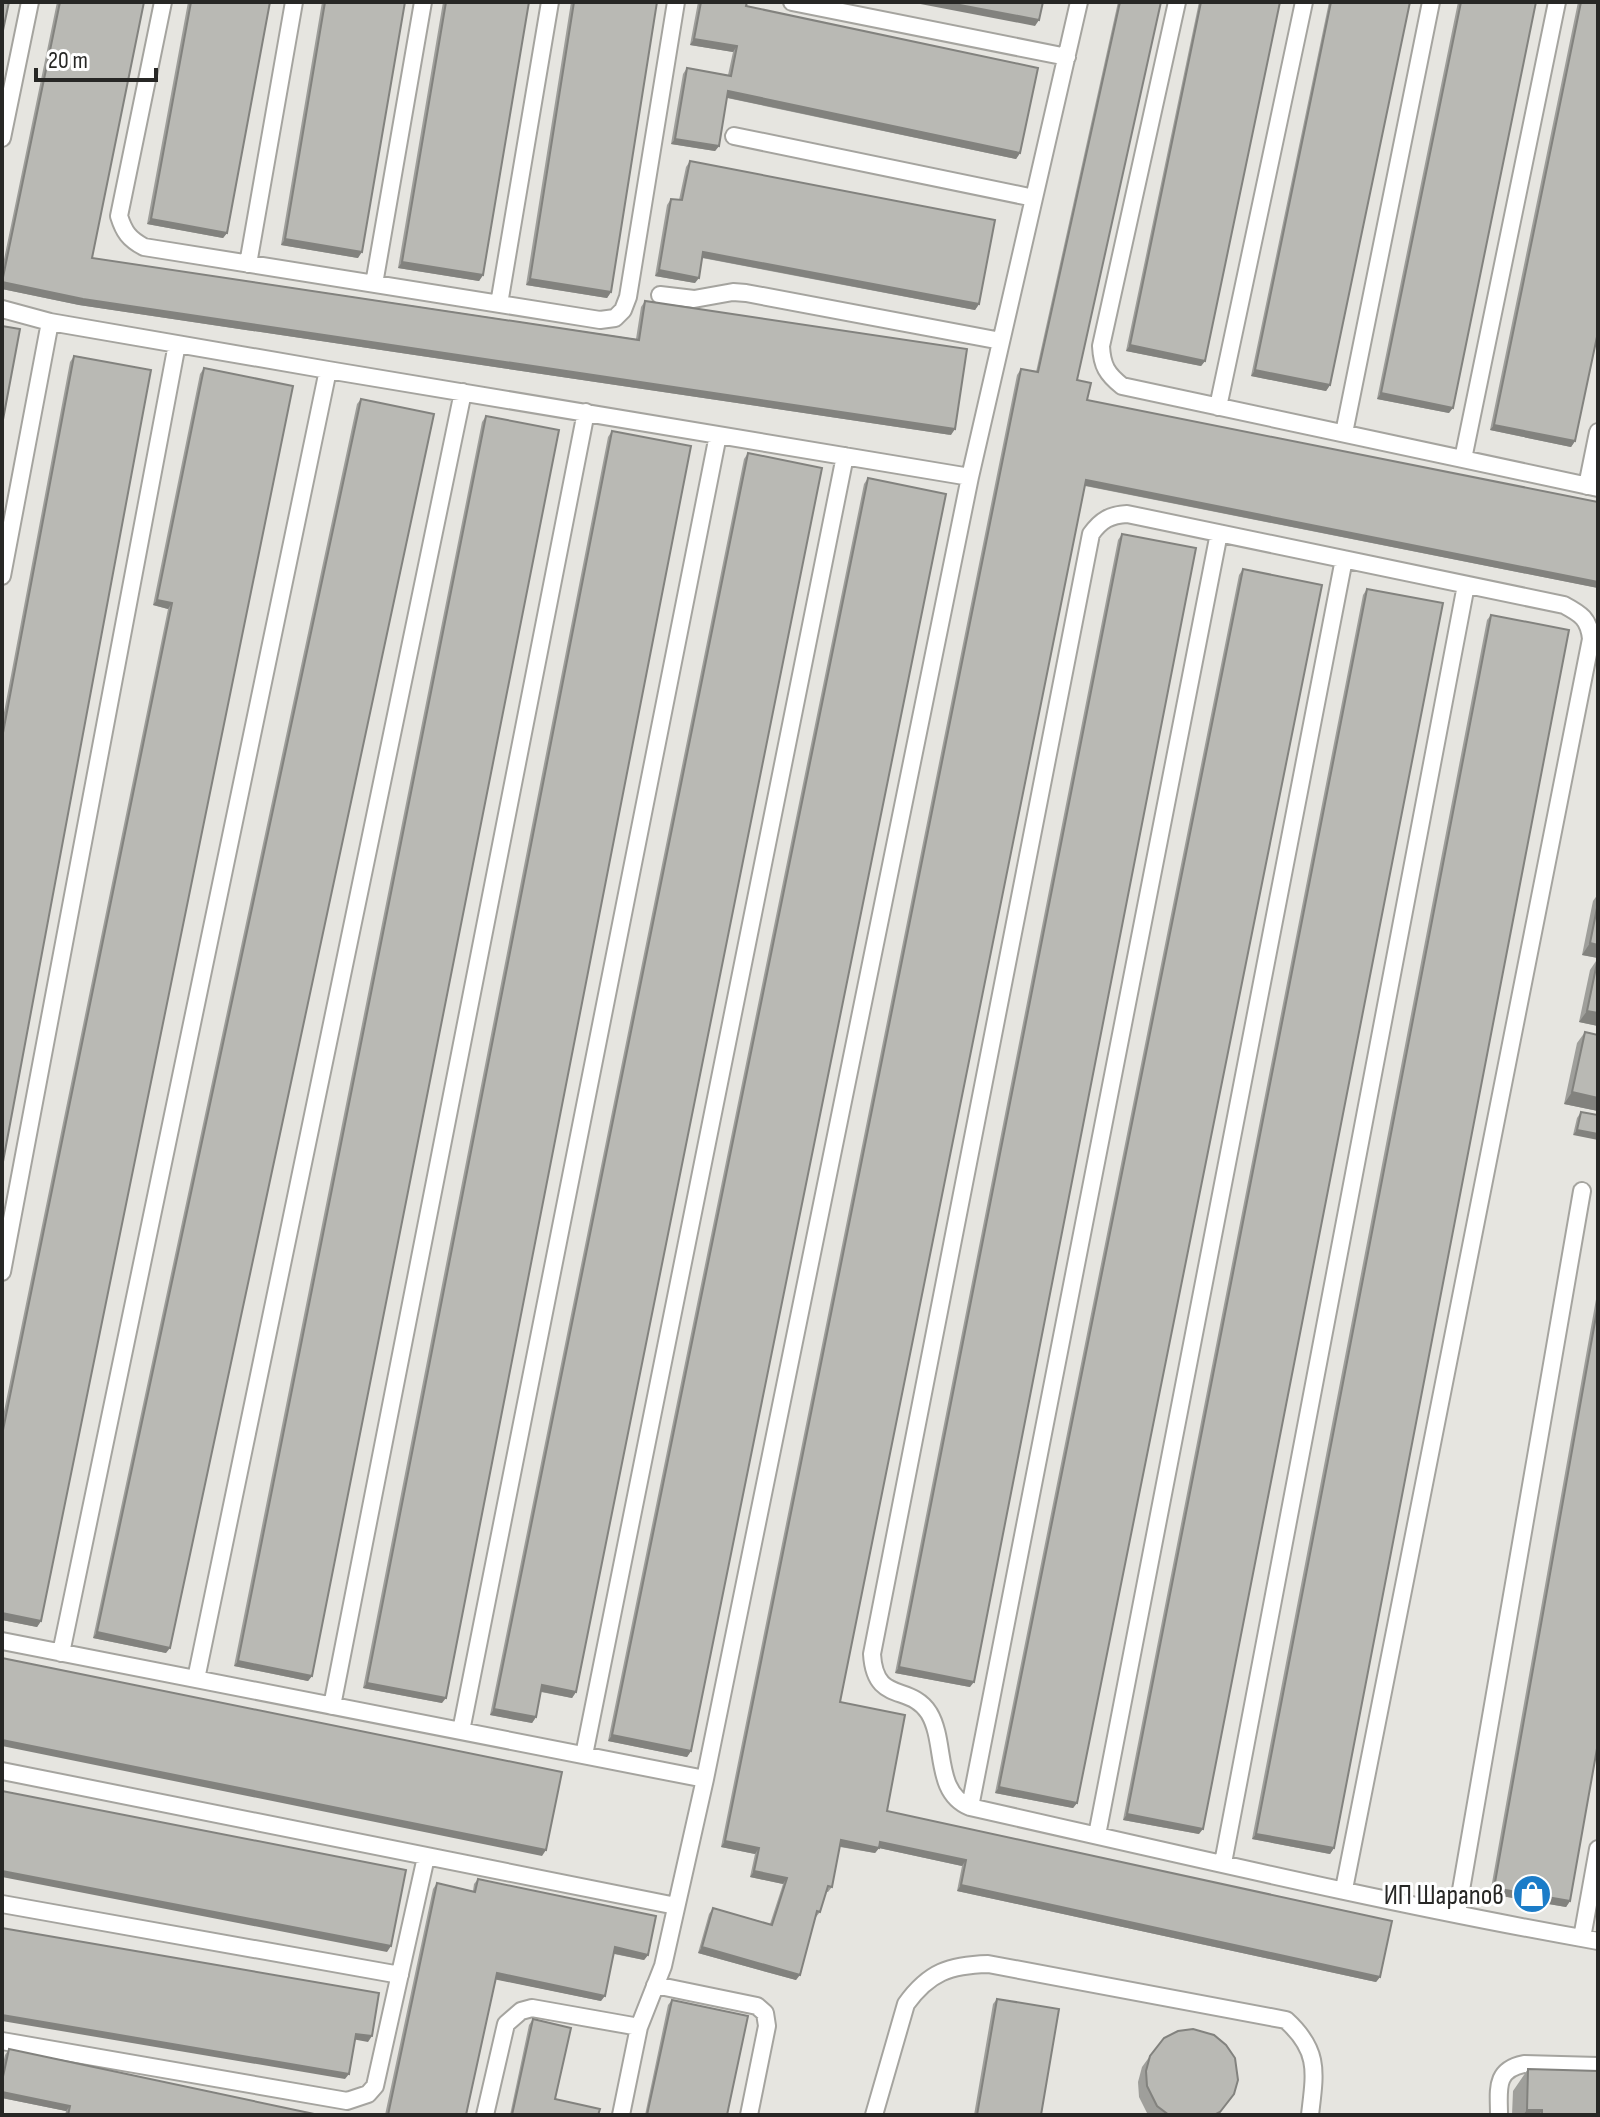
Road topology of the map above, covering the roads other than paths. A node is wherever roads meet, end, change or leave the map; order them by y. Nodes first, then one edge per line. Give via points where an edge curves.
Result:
1 (30, 2) edge
2 (163, 2) edge
3 (294, 2) edge
4 (423, 2) edge
5 (550, 2) edge
6 (676, 2) edge
7 (792, 2) edge
8 (1079, 2) edge
9 (1177, 2) edge
10 (1304, 2) edge
11 (1431, 2) edge
12 (1557, 2) edge
13 (1067, 57) junction
14 (734, 136) dead end
15 (2, 138) edge
16 (1034, 198) junction
17 (248, 264) junction
18 (374, 284) junction
19 (660, 295) dead end
20 (499, 304) junction
21 (2, 309) edge
22 (50, 322) junction
23 (1001, 341) junction
24 (177, 344) junction
25 (328, 370) junction
26 (463, 392) junction
27 (1218, 407) junction
28 (586, 412) junction
29 (1598, 432) edge
30 (1344, 433) junction
31 (718, 435) junction
32 (845, 456) junction
33 (1463, 459) junction
34 (970, 477) junction
35 (1593, 487) edge
36 (1219, 533) junction
37 (1344, 559) junction
38 (2, 576) edge
39 (1466, 585) junction
40 (1582, 1191) dead end
41 (2, 1272) edge
42 (2, 1641) edge
43 (61, 1653) junction
44 (196, 1679) junction
45 (332, 1706) junction
46 (461, 1731) junction
47 (584, 1755) junction
48 (2, 1771) edge
49 (705, 1779) junction
50 (970, 1807) junction
51 (1097, 1835) junction
52 (1598, 1849) edge
53 (426, 1857) junction
54 (1223, 1863) junction
55 (1344, 1889) junction
56 (2, 1904) edge
57 (676, 1906) junction
58 (1457, 1913) junction
59 (1590, 1939) edge
60 (400, 1975) junction
61 (655, 1985) junction
62 (639, 2027) junction
63 (2, 2041) edge
64 (1598, 2066) edge
65 (485, 2115) edge
66 (621, 2115) edge
67 (749, 2115) edge
68 (874, 2115) edge
69 (1310, 2115) edge
70 (1499, 2115) edge

1 - 15 lane
2 - 17 lane via 119,216 123,229 144,247
3 - 17 lane
4 - 18 lane
5 - 20 lane
6 - 20 lane via 623,310 615,318 600,320
7 - 13 lane
8 - 13 lane
9 - 27 lane via 1101,346 1102,365 1122,386
10 - 27 lane
11 - 30 lane
12 - 33 lane
13 - 16 lane
14 - 16 lane
16 - 23 lane
17 - 18 lane
18 - 20 lane
19 - 23 lane via 694,299 746,293
21 - 22 lane
22 - 24 lane
22 - 38 lane
23 - 34 lane
24 - 25 lane
24 - 41 lane
25 - 26 lane
25 - 43 lane
26 - 28 lane
26 - 44 lane
27 - 30 lane
28 - 31 lane
28 - 45 lane
29 - 35 lane
30 - 33 lane
31 - 32 lane
31 - 46 lane
32 - 34 lane
32 - 47 lane
33 - 35 lane
34 - 49 lane
36 - 37 lane
36 - 50 lane
36 - 50 lane via 1127,514 1100,522 1091,534 893,1545 873,1672 884,1687 927,1711 949,1789 957,1802
37 - 39 lane
37 - 51 lane
39 - 54 lane
39 - 55 lane via 1564,605 1582,614 1591,639
40 - 58 lane
42 - 43 lane
43 - 44 lane
44 - 45 lane
45 - 46 lane
46 - 47 lane
47 - 49 lane
48 - 53 lane
49 - 57 lane
50 - 51 lane
51 - 54 lane
52 - 59 lane
53 - 57 lane
53 - 60 lane
54 - 55 lane
55 - 58 lane
56 - 60 lane
57 - 61 lane
58 - 59 lane
60 - 63 lane via 375,2086 347,2101
61 - 62 lane
61 - 67 lane via 757,2006 765,2013
62 - 65 lane via 532,2008 521,2011 506,2024
62 - 66 lane
64 - 70 lane via 1513,2067 1499,2086
68 - 69 lane via 906,2004 918,1988 938,1973 988,1964 1286,2020 1313,2056

